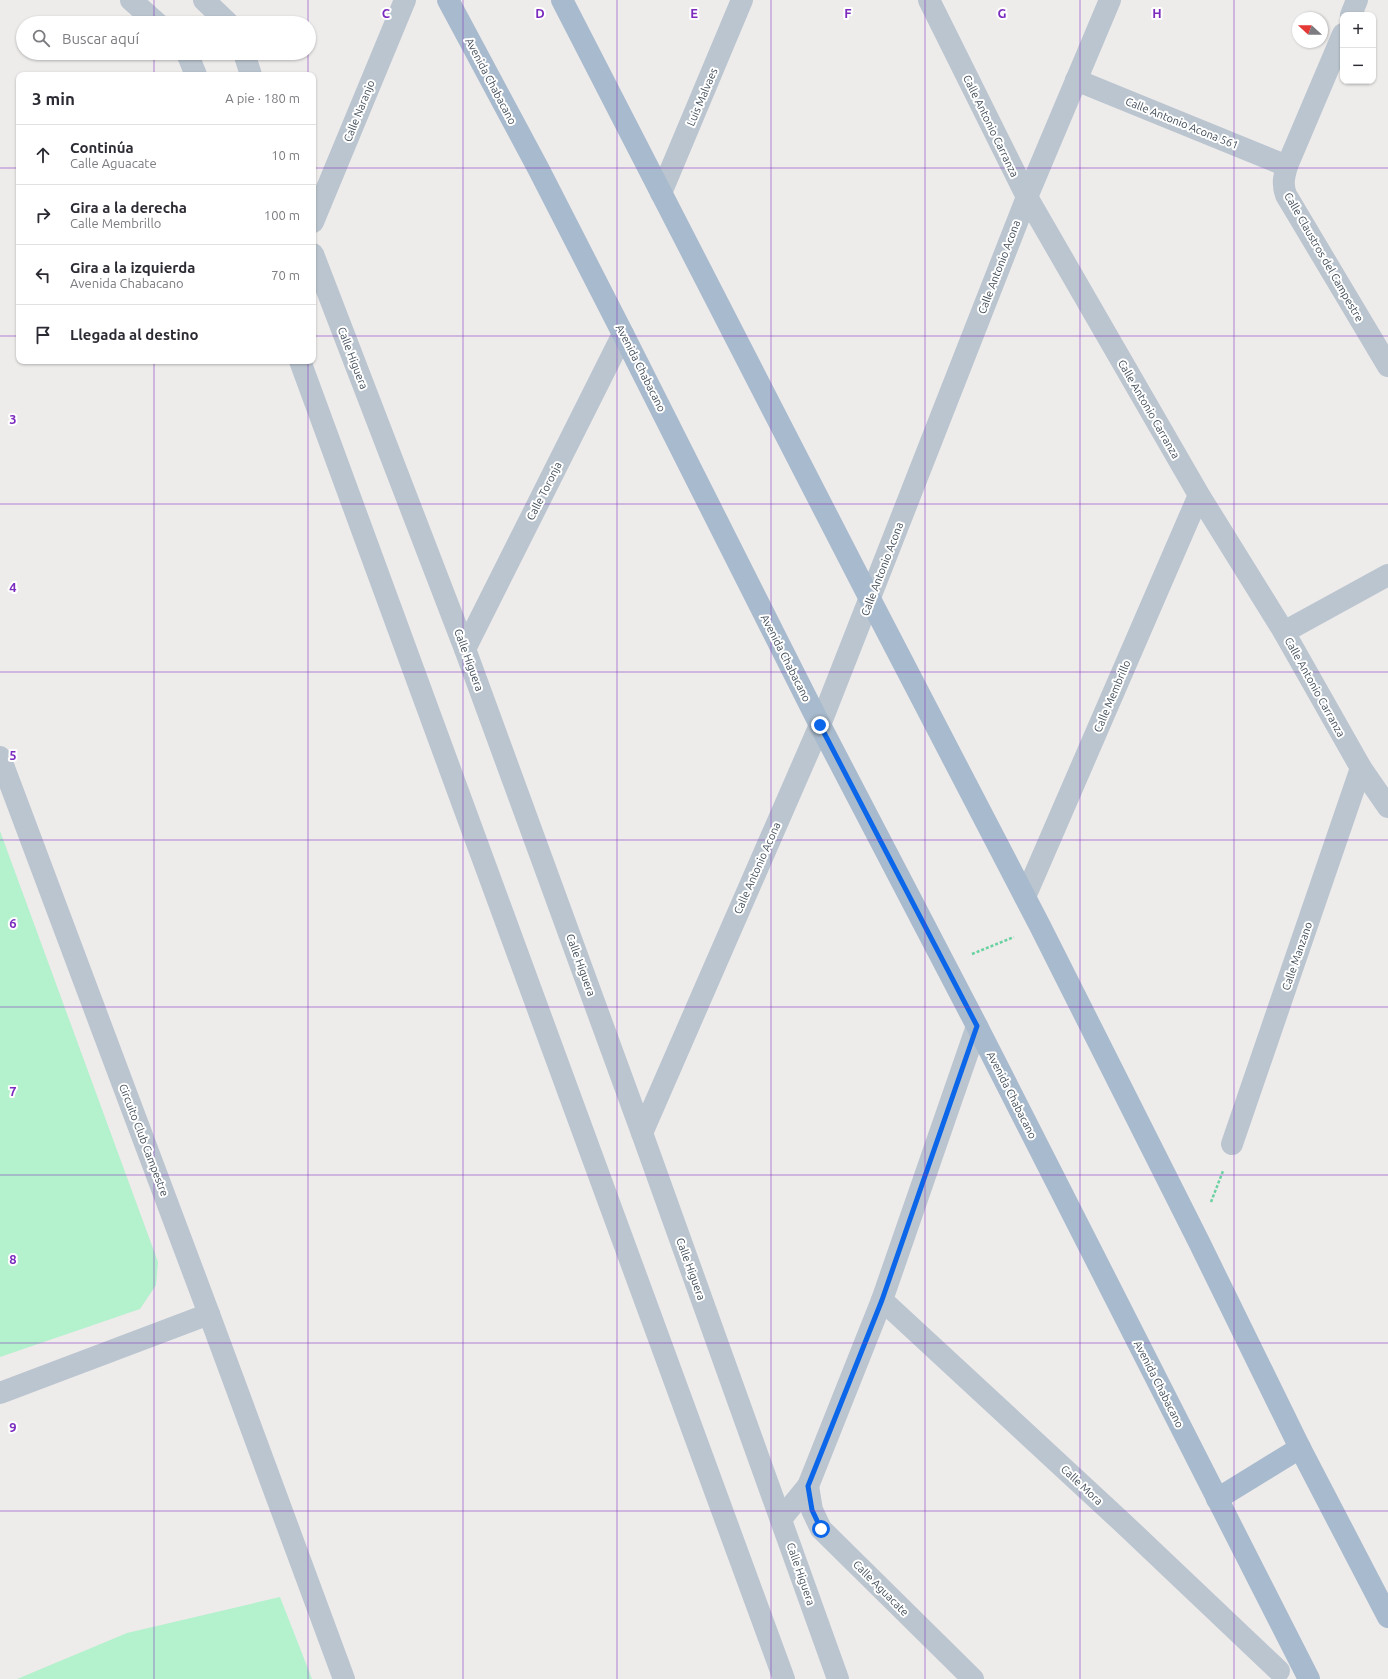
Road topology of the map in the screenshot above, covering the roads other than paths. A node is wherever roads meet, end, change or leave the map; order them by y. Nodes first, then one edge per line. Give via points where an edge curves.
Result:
1 (131, 0) edge
2 (204, 0) edge
3 (405, 0) edge
4 (448, 0) edge
5 (562, 0) edge
6 (742, 0) edge
7 (929, 0) edge
8 (1110, 0) edge
9 (1357, 0) edge
10 (1352, 12) edge
11 (149, 16) edge
12 (221, 16) edge
13 (1340, 41) edge
14 (191, 60) edge
15 (246, 60) edge
16 (195, 72) edge
17 (250, 72) edge
18 (1076, 80) junction
19 (1287, 166) junction
20 (661, 193) junction
21 (1027, 197) junction
22 (316, 215) edge
23 (316, 262) edge
24 (623, 334) junction
25 (301, 364) edge
26 (1388, 366) edge
27 (1199, 495) junction
28 (1388, 574) edge
29 (870, 600) junction
30 (1284, 632) junction
31 (465, 649) junction
32 (820, 725) junction
33 (0, 757) edge
34 (1361, 768) junction
35 (1388, 807) edge
36 (1025, 898) junction
37 (977, 1026) junction
38 (642, 1132) junction
39 (1232, 1144) road end
40 (882, 1300) junction
41 (209, 1314) junction
42 (0, 1393) edge
43 (1300, 1448) junction
44 (808, 1486) junction
45 (1217, 1499) junction
46 (781, 1519) junction
47 (1388, 1616) edge
48 (1305, 1671) edge
49 (1280, 1675) edge
50 (344, 1679) edge
51 (784, 1679) edge
52 (838, 1679) edge
53 (973, 1679) edge

1 - 11 street
2 - 12 street
3 - 22 street, Calle Naranjo
4 - 24 main road, Avenida Chabacano
5 - 20 main road
6 - 20 street, Luis Malvaes
7 - 21 street, Calle Antonio Carranza
8 - 18 street, Calle Antonio Acona
9 - 10 street
13 - 19 street, Calle Claustros del Campestre
14 - 16 street
15 - 17 street
18 - 19 street, Calle Antonio Acona 561
18 - 21 street, Calle Antonio Acona
19 - 26 street, Calle Claustros del Campestre via 1283,179 1286,195
20 - 29 main road
21 - 27 street, Calle Antonio Carranza
21 - 29 street, Calle Antonio Acona
23 - 31 street, Calle Higuera
24 - 31 street, Calle Toronja
24 - 32 main road, Avenida Chabacano
25 - 51 street
27 - 30 street, Calle Antonio Carranza
27 - 36 street, Calle Membrillo
28 - 30 street
29 - 32 street, Calle Antonio Acona
29 - 36 main road
30 - 34 street, Calle Antonio Carranza
31 - 38 street, Calle Higuera
32 - 37 main road, Avenida Chabacano
32 - 38 street, Calle Antonio Acona
33 - 41 street, Circuito Club Campestre
34 - 35 street, Calle Antonio Carranza
34 - 39 street, Calle Manzano
36 - 43 main road
37 - 40 street
37 - 45 main road, Avenida Chabacano
38 - 46 street, Calle Higuera
40 - 44 street
40 - 49 street, Calle Mora via 1123,1523
41 - 42 street
41 - 50 street, Circuito Club Campestre
43 - 45 main road
43 - 47 main road
44 - 46 street
44 - 53 street, Calle Aguacate via 812,1510 821,1529
45 - 48 main road, Avenida Chabacano
46 - 52 street, Calle Higuera
48 - 49 street

